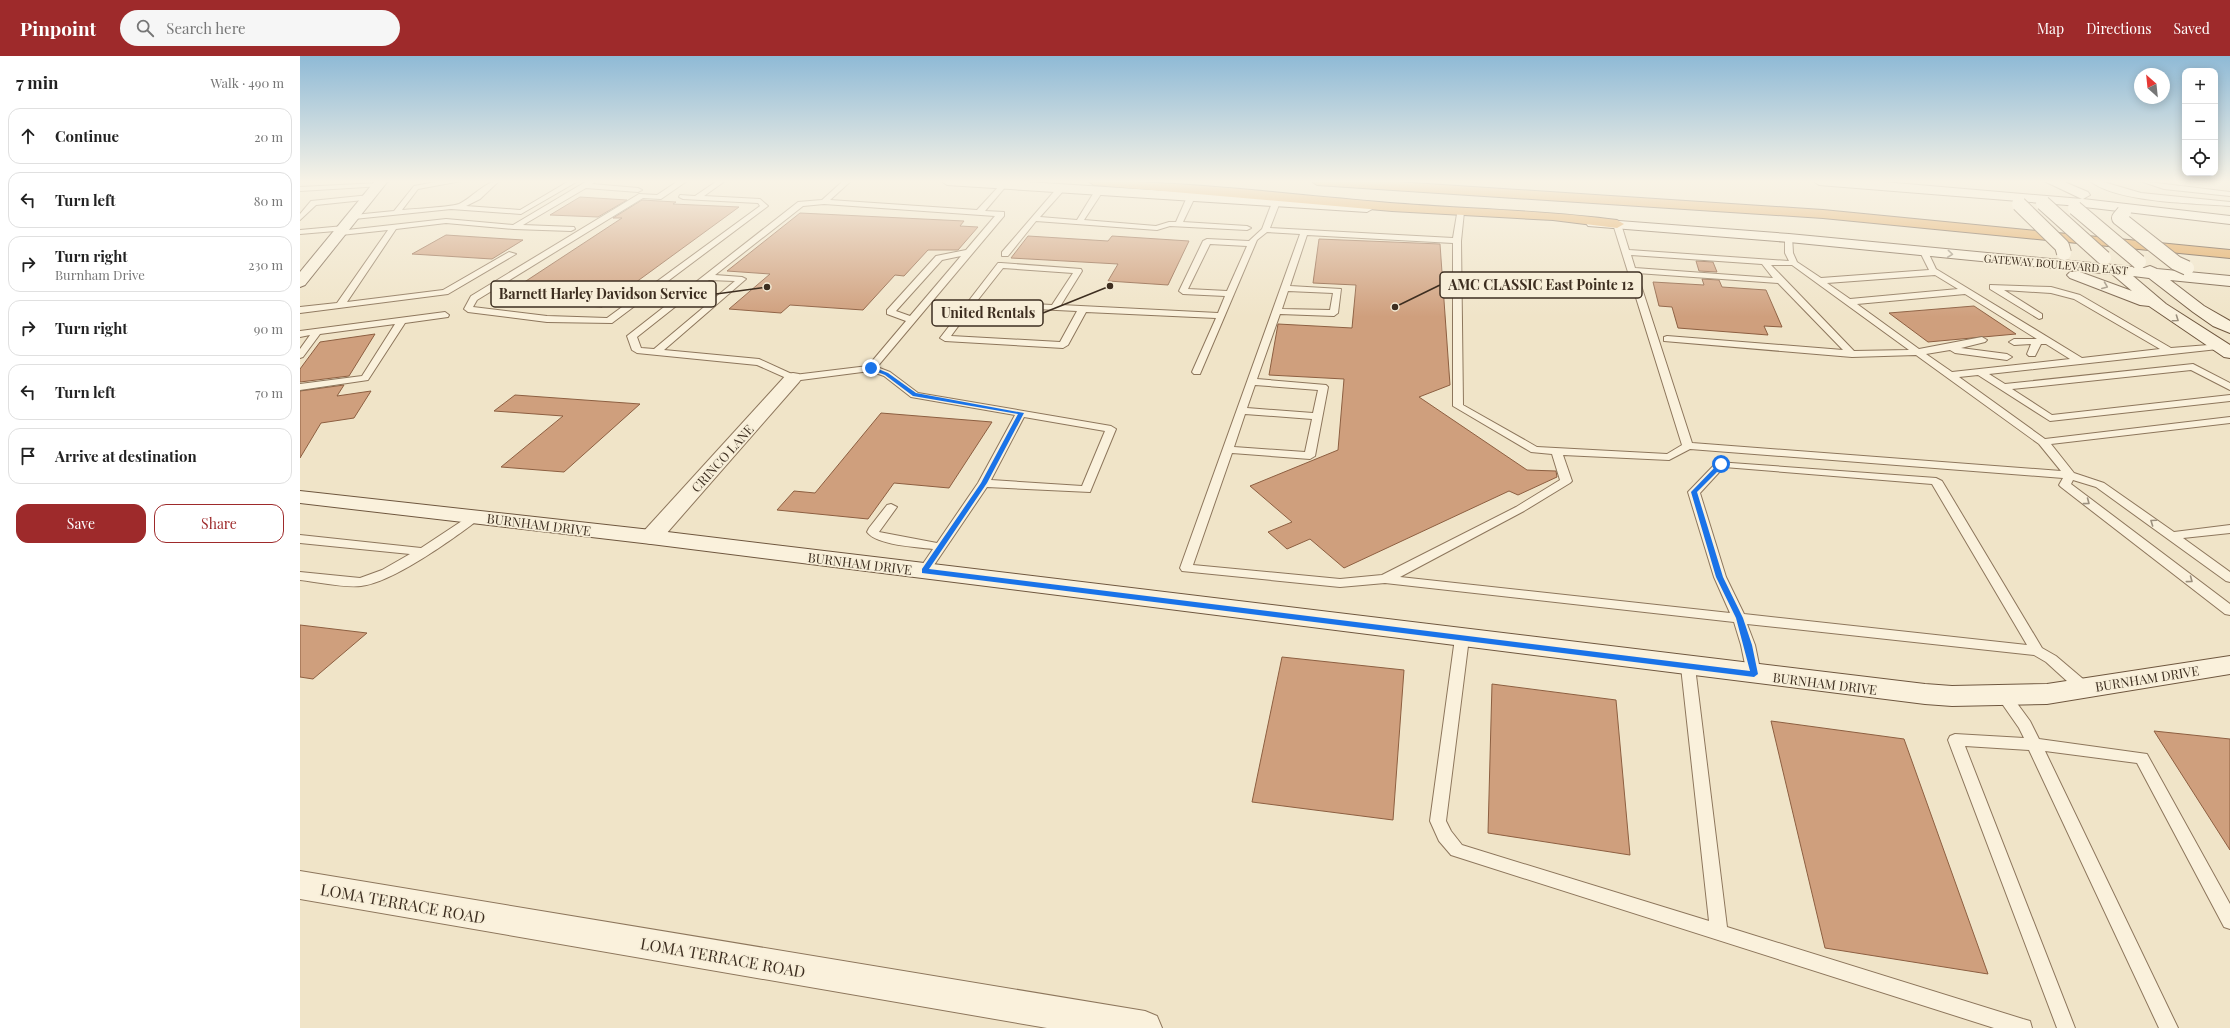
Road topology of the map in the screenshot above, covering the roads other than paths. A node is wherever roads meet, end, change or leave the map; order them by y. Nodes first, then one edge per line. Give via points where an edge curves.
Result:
1 (346, 226) edge
2 (400, 226) edge
3 (507, 226) edge
4 (592, 226) edge
5 (737, 226) edge
6 (773, 226) edge
7 (991, 226) edge
8 (1028, 226) edge
9 (1136, 226) edge
10 (1162, 226) edge
11 (1209, 226) edge
12 (1266, 226) edge
13 (1459, 226) edge
14 (1617, 226) edge
15 (1645, 226) edge
16 (1949, 226) edge
17 (2042, 226) edge
18 (2068, 226) edge
19 (2091, 226) edge
20 (2097, 226) edge
21 (2130, 226) edge
22 (394, 227) junction
23 (514, 227) joint
24 (1247, 228) dead end
25 (572, 229) dead end
26 (343, 230) junction
27 (1265, 230) junction
28 (300, 232) edge
29 (1304, 233) junction
30 (2167, 234) dead end
31 (1789, 238) junction
32 (2198, 238) dead end
33 (1457, 241) junction
34 (2230, 241) edge
35 (1252, 244) junction
36 (969, 252) junction
37 (1626, 252) junction
38 (1924, 252) junction
39 (512, 254) dead end
40 (1005, 254) dead end
41 (2230, 254) edge
42 (2014, 260) junction
43 (1764, 262) junction
44 (1794, 262) junction
45 (1632, 270) junction
46 (2118, 271) junction
47 (1936, 272) junction
48 (2153, 273) junction
49 (708, 277) junction
50 (2230, 280) edge
51 (1780, 281) junction
52 (1820, 281) junction
53 (300, 282) edge
54 (2230, 284) edge
55 (1284, 288) junction
56 (1966, 291) junction
57 (1231, 294) junction
58 (1849, 302) junction
59 (971, 303) junction
60 (340, 305) junction
61 (1055, 307) junction
62 (2160, 307) junction
63 (1083, 309) junction
64 (300, 310) edge
65 (1277, 310) junction
66 (445, 315) dead end
67 (1221, 316) junction
68 (2039, 316) dead end
69 (402, 320) junction
70 (912, 320) junction
71 (2213, 320) junction
72 (2230, 328) edge
73 (318, 331) junction
74 (300, 334) edge
75 (1667, 340) dead end
76 (2047, 341) junction
77 (2038, 342) junction
78 (2020, 346) junction
79 (1950, 349) junction
80 (2224, 349) edge
81 (2169, 351) junction
82 (656, 352) junction
83 (1918, 352) junction
84 (1852, 354) junction
85 (300, 355) edge
86 (2080, 361) junction
87 (871, 368) junction
88 (1196, 372) dead end
89 (1980, 372) junction
90 (1950, 375) junction
91 (793, 378) junction
92 (1252, 382) junction
93 (300, 387) edge
94 (2003, 387) junction
95 (2230, 387) edge
96 (2230, 398) edge
97 (1241, 411) junction
98 (1021, 413) junction
99 (1318, 416) junction
100 (2230, 420) edge
101 (2043, 442) junction
102 (1688, 446) junction
103 (1228, 450) junction
104 (1556, 451) junction
105 (2070, 475) junction
106 (984, 483) junction
107 (300, 497) edge
108 (891, 507) dead end
109 (474, 517) junction
110 (2230, 529) edge
111 (2172, 536) junction
112 (650, 537) junction
113 (300, 539) edge
114 (941, 547) junction
115 (423, 552) junction
116 (924, 571) junction
117 (300, 576) edge
118 (2230, 578) edge
119 (1385, 579) junction
120 (2230, 611) edge
121 (1739, 618) junction
122 (1462, 638) junction
123 (2037, 651) junction
124 (2230, 664) edge
125 (1688, 666) junction
126 (1754, 674) junction
127 (2084, 688) junction
128 (2003, 695) junction
129 (2034, 744) junction
130 (300, 886) edge
131 (2230, 921) edge
132 (1719, 932) junction
133 (1145, 1028) edge
134 (2022, 1028) edge
135 (2066, 1028) edge
136 (2169, 1028) edge

1 - 26 main road
2 - 22 lane
3 - 23 lane
4 - 5 lane via 474,298 468,309 547,319 609,321
6 - 49 lane
7 - 36 lane
8 - 40 lane
9 - 10 lane
11 - 24 lane
12 - 27 lane
13 - 33 lane
14 - 37 lane
15 - 31 main road, GATEWAY BOULEVARD EAST
16 - 41 highway
17 - 42 main road, bridge via 2062,246 2064,253
18 - 46 main road, bridge
19 - 30 highway
20 - 48 main road, bridge
21 - 50 main road, bridge via 2176,263
22 - 26 lane
22 - 60 lane
23 - 25 lane
26 - 28 lane
26 - 53 main road
27 - 29 lane
27 - 35 lane
29 - 33 lane
29 - 55 lane
31 - 38 main road, GATEWAY BOULEVARD EAST
31 - 44 lane via 1789,253
32 - 34 highway
33 - 104 lane via 1458,406 1535,450
35 - 57 lane
35 - 57 lane via 1207,241 1183,291
36 - 70 lane
36 - 70 lane via 939,258 890,312
37 - 43 lane
37 - 45 lane
38 -> 42 main road, GATEWAY BOULEVARD EAST
38 - 47 lane via 1928,265
39 - 60 lane via 445,292
42 - 46 main road, GATEWAY BOULEVARD EAST
42 -> 62 main road via 2081,276
43 - 44 lane
43 - 51 lane
44 - 52 lane
45 - 51 lane
45 - 102 lane
46 - 48 main road, GATEWAY BOULEVARD EAST
46 - 62 main road
47 - 52 lane
47 - 56 lane
48 - 50 main road, GATEWAY BOULEVARD EAST
48 - 71 main road
49 - 82 lane via 632,336 637,350
49 - 82 lane via 742,279
51 - 84 lane
52 - 58 lane
54 - 71 main road via 2202,292 2200,298
55 - 65 lane
55 - 65 lane via 1338,291 1334,313
56 - 58 lane
56 - 76 lane
57 - 67 lane
58 - 83 lane
59 - 61 lane
59 - 61 lane via 1001,265 1078,271
59 - 63 lane via 945,338 1062,345
60 - 64 lane
61 - 63 lane
62 -> 80 main road
63 - 67 lane
65 - 92 lane
66 - 69 lane
67 - 88 lane
68 - 81 lane via 1993,287 2051,290 2077,297
69 - 73 lane
69 - 93 lane via 365,378
70 - 87 lane
71 - 72 main road
73 - 74 lane
73 - 85 lane
75 - 84 lane
76 - 77 lane
76 - 86 lane
77 - 78 lane
77 - 78 lane
77 - 78 lane
79 - 79 lane via 1996,349
79 - 83 lane
80 - 81 lane
81 - 86 lane
82 - 91 lane via 759,362
83 - 84 lane
83 - 90 lane
86 - 89 lane
87 - 91 lane
87 - 98 lane via 887,374 915,395
89 - 90 lane
89 - 94 lane
90 - 101 lane
91 - 112 main road, CRINCO LANE
92 - 97 lane
92 - 99 lane via 1323,387
94 - 95 lane via 2193,367
94 - 96 lane via 2050,418
97 - 99 lane
97 - 103 lane
98 - 106 lane
98 - 106 lane via 1111,429 1086,490
99 - 103 lane via 1310,456
100 - 101 lane
101 - 105 lane
102 - 104 lane via 1669,456
102 - 105 lane
103 - 119 lane via 1186,568 1340,584
104 - 119 lane via 1566,481 1520,509
111 -> 105 lane via 2100,485
105 -> 120 lane via 2065,485
106 - 114 lane
107 - 109 main road, BURNHAM DRIVE
108 - 114 lane via 875,528 875,535
109 - 112 main road, BURNHAM DRIVE
109 - 115 lane via 443,541
110 - 111 lane
111 - 118 lane
112 - 116 main road, BURNHAM DRIVE
113 - 115 lane
114 - 116 lane
115 - 117 lane via 361,582
116 - 122 main road, BURNHAM DRIVE
119 - 121 lane
121 - 123 lane
121 - 123 lane via 1720,577 1694,492 1721,464 1936,481
121 - 126 lane
122 - 125 main road, BURNHAM DRIVE
122 - 132 lane via 1438,821 1445,836 1457,850
123 - 127 lane via 2051,659
124 - 127 main road, BURNHAM DRIVE
125 - 126 main road, BURNHAM DRIVE
125 - 132 lane
126 - 128 main road, BURNHAM DRIVE via 1925,694
127 - 128 main road, BURNHAM DRIVE via 2047,694
128 - 129 lane via 2025,725
129 - 131 lane via 2142,758
129 - 135 lane via 1955,740
129 - 136 lane
130 - 133 main road, LOMA TERRACE ROAD
132 - 134 lane

